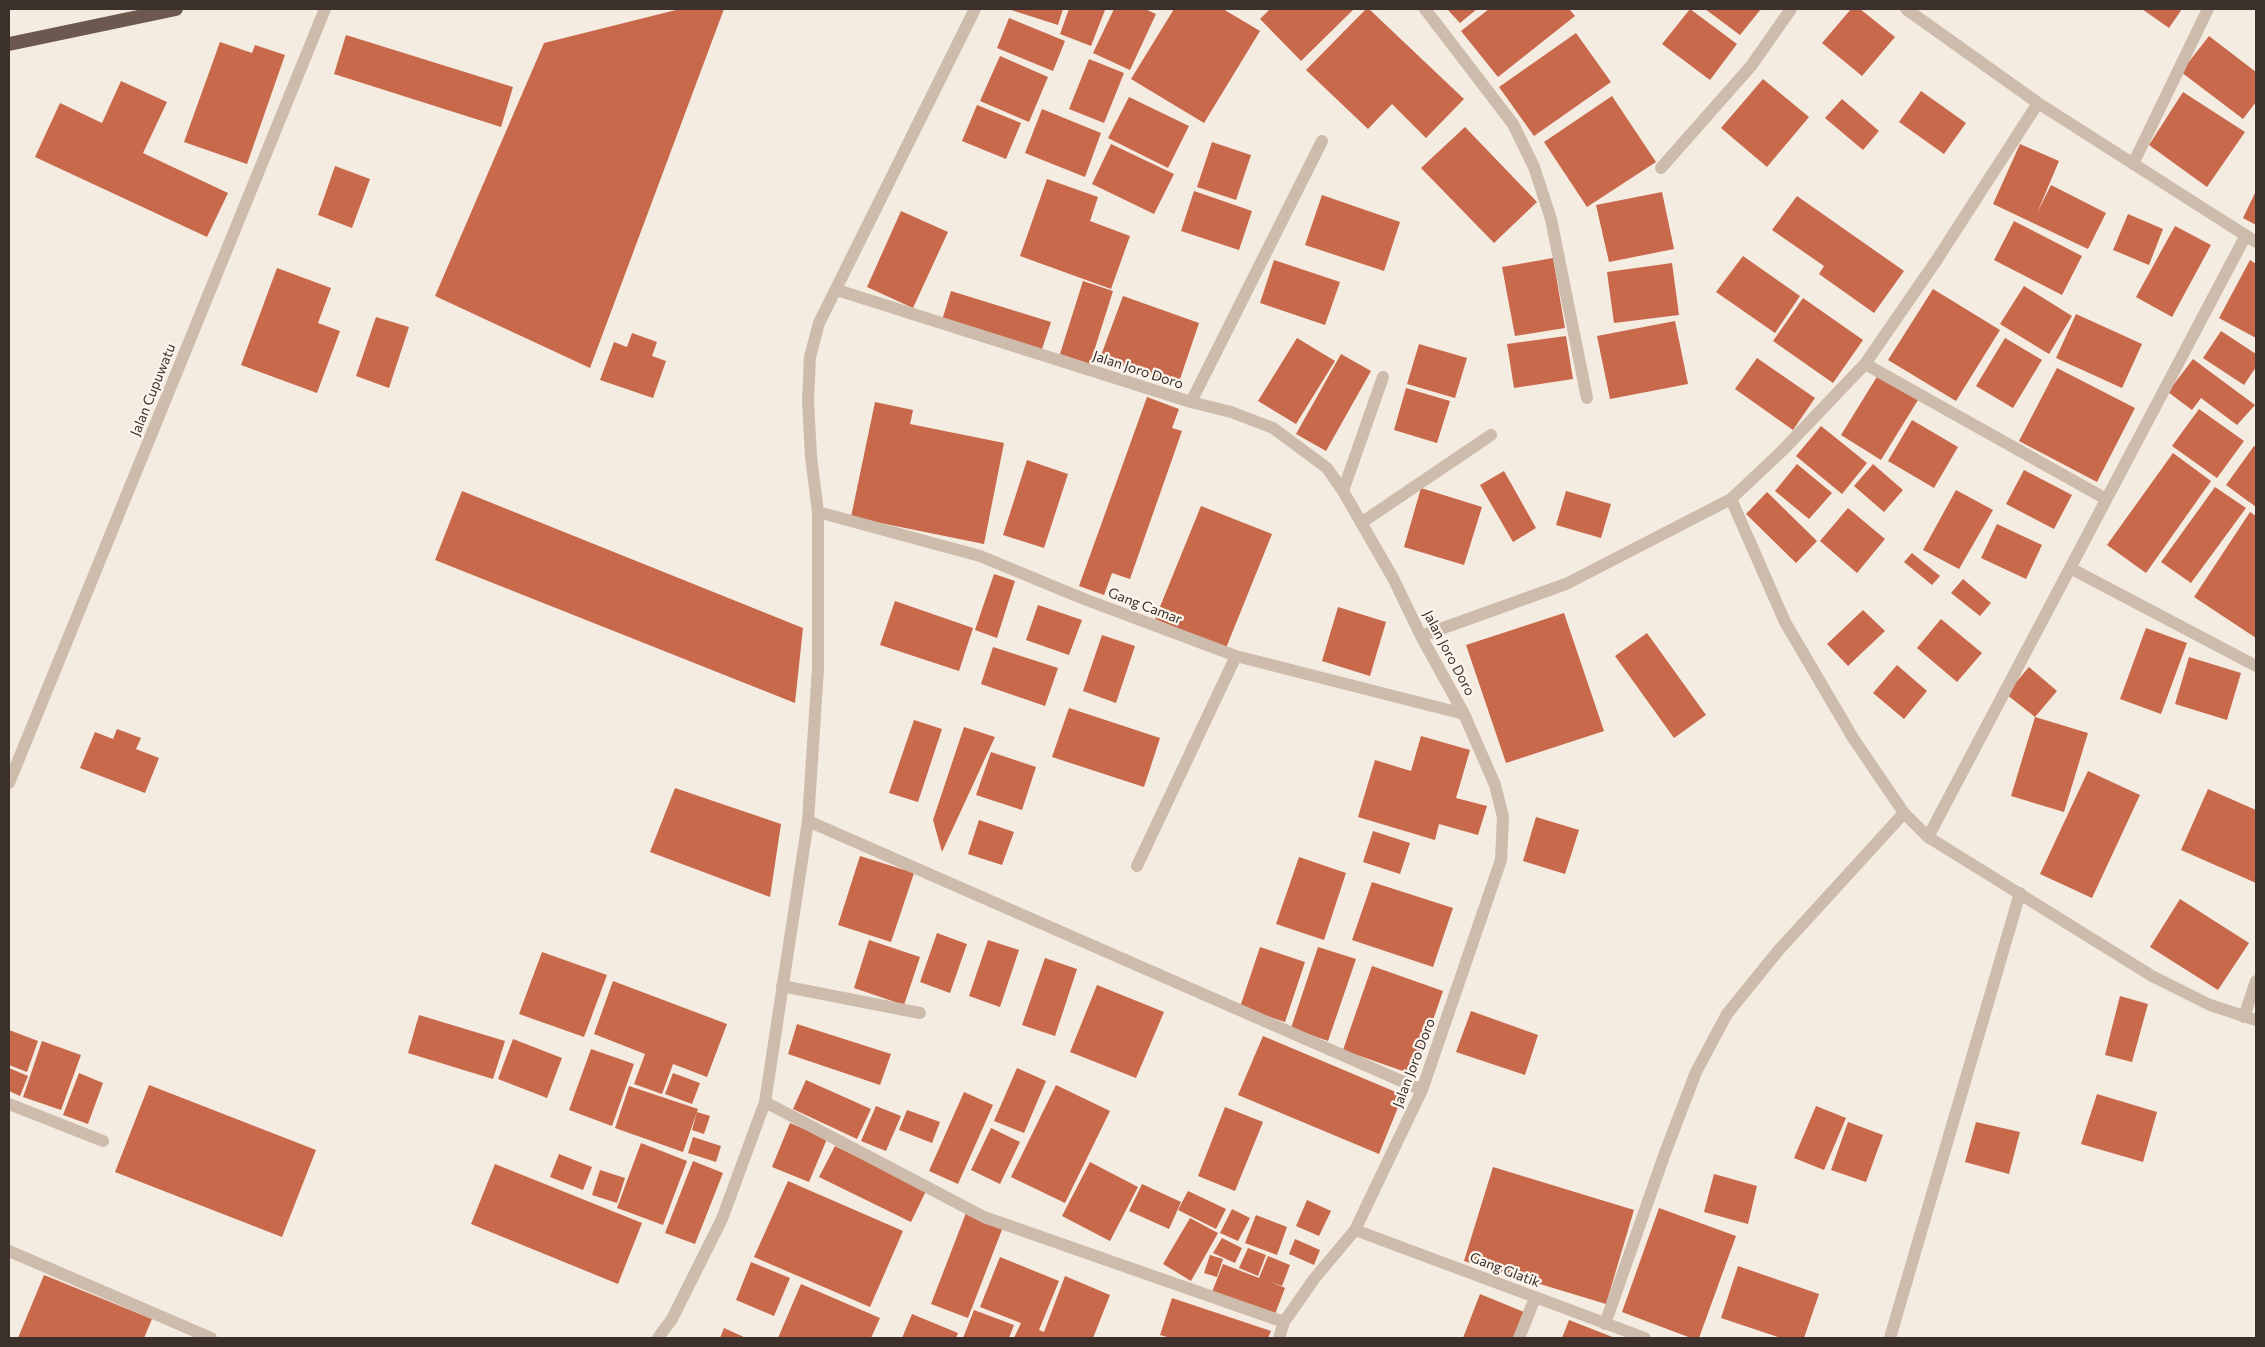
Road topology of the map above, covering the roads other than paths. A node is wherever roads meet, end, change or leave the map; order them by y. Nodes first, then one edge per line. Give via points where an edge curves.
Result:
1 (176, 9) edge
2 (325, 9) edge
3 (975, 9) edge
4 (1425, 9) edge
5 (1791, 9) edge
6 (1906, 9) edge
7 (2208, 9) edge
8 (9, 44) edge
9 (2038, 103) junction
10 (1322, 141) dead end
11 (2133, 164) junction
12 (1661, 168) dead end
13 (2251, 238) edge
14 (837, 290) junction
15 (1865, 364) junction
16 (1383, 377) dead end
17 (1586, 398) dead end
18 (1191, 402) junction
19 (1491, 435) dead end
20 (1343, 491) junction
21 (1732, 499) junction
22 (2106, 499) junction
23 (818, 512) junction
24 (1361, 523) junction
25 (2070, 568) junction
26 (1421, 636) junction
27 (1236, 656) junction
28 (2256, 666) edge
29 (1464, 714) junction
30 (9, 783) edge
31 (1904, 813) junction
32 (808, 821) junction
33 (1928, 836) junction
34 (1138, 866) dead end
35 (2020, 893) junction
36 (2256, 981) edge
37 (782, 986) junction
38 (920, 1013) dead end
39 (2250, 1019) edge
40 (1422, 1090) junction
41 (765, 1102) junction
42 (9, 1104) edge
43 (103, 1141) dead end
44 (1355, 1230) junction
45 (9, 1251) edge
46 (1535, 1298) junction
47 (1284, 1322) junction
48 (1605, 1324) junction
49 (211, 1338) edge
50 (658, 1338) edge
51 (1279, 1338) edge
52 (1519, 1338) edge
53 (1645, 1338) edge
54 (1890, 1338) edge

1 - 8 highway
2 - 30 street, Jalan Cupuwatu
3 - 14 street
4 - 17 street via 1513,124 1534,167 1552,219
5 - 12 street via 1751,66
6 - 9 street
7 - 11 street
9 - 11 street
9 - 15 street
10 - 18 street
11 - 13 street
13 - 22 street
14 - 18 street, Jalan Joro Doro
14 - 23 street via 819,323 810,356 808,400
15 - 21 street
15 - 22 street
16 - 20 street
18 - 20 street, Jalan Joro Doro via 1231,412 1273,428 1327,468
19 - 24 street
20 - 24 street, Jalan Joro Doro
21 - 26 street via 1566,584
21 - 31 street via 1785,622 1853,738
22 - 25 street
23 - 27 street, Gang Camar via 980,556
23 - 32 street via 818,668
24 - 26 street, Jalan Joro Doro
25 - 28 street
25 - 33 street
26 - 29 street, Jalan Joro Doro
27 - 29 street, Gang Camar
27 - 34 street
29 - 40 street, Jalan Joro Doro via 1495,785 1503,817 1501,860
31 - 33 street
31 - 48 street via 1778,951 1727,1014 1696,1072
32 - 37 street
32 - 40 street
33 - 35 street
35 - 39 street via 2152,976 2210,1005
35 - 54 street
36 - 39 street
37 - 38 street
37 - 41 street
40 - 44 street, Jalan Joro Doro
41 - 47 street via 984,1217
41 - 50 street via 722,1219 672,1319
42 - 43 street
44 - 46 street, Gang Glatik
44 - 47 street, Jalan Joro Doro via 1314,1279
45 - 49 street
46 - 48 street, Gang Glatik
46 - 52 street
47 - 51 street, Jalan Joro Doro
48 - 53 street, Gang Glatik

